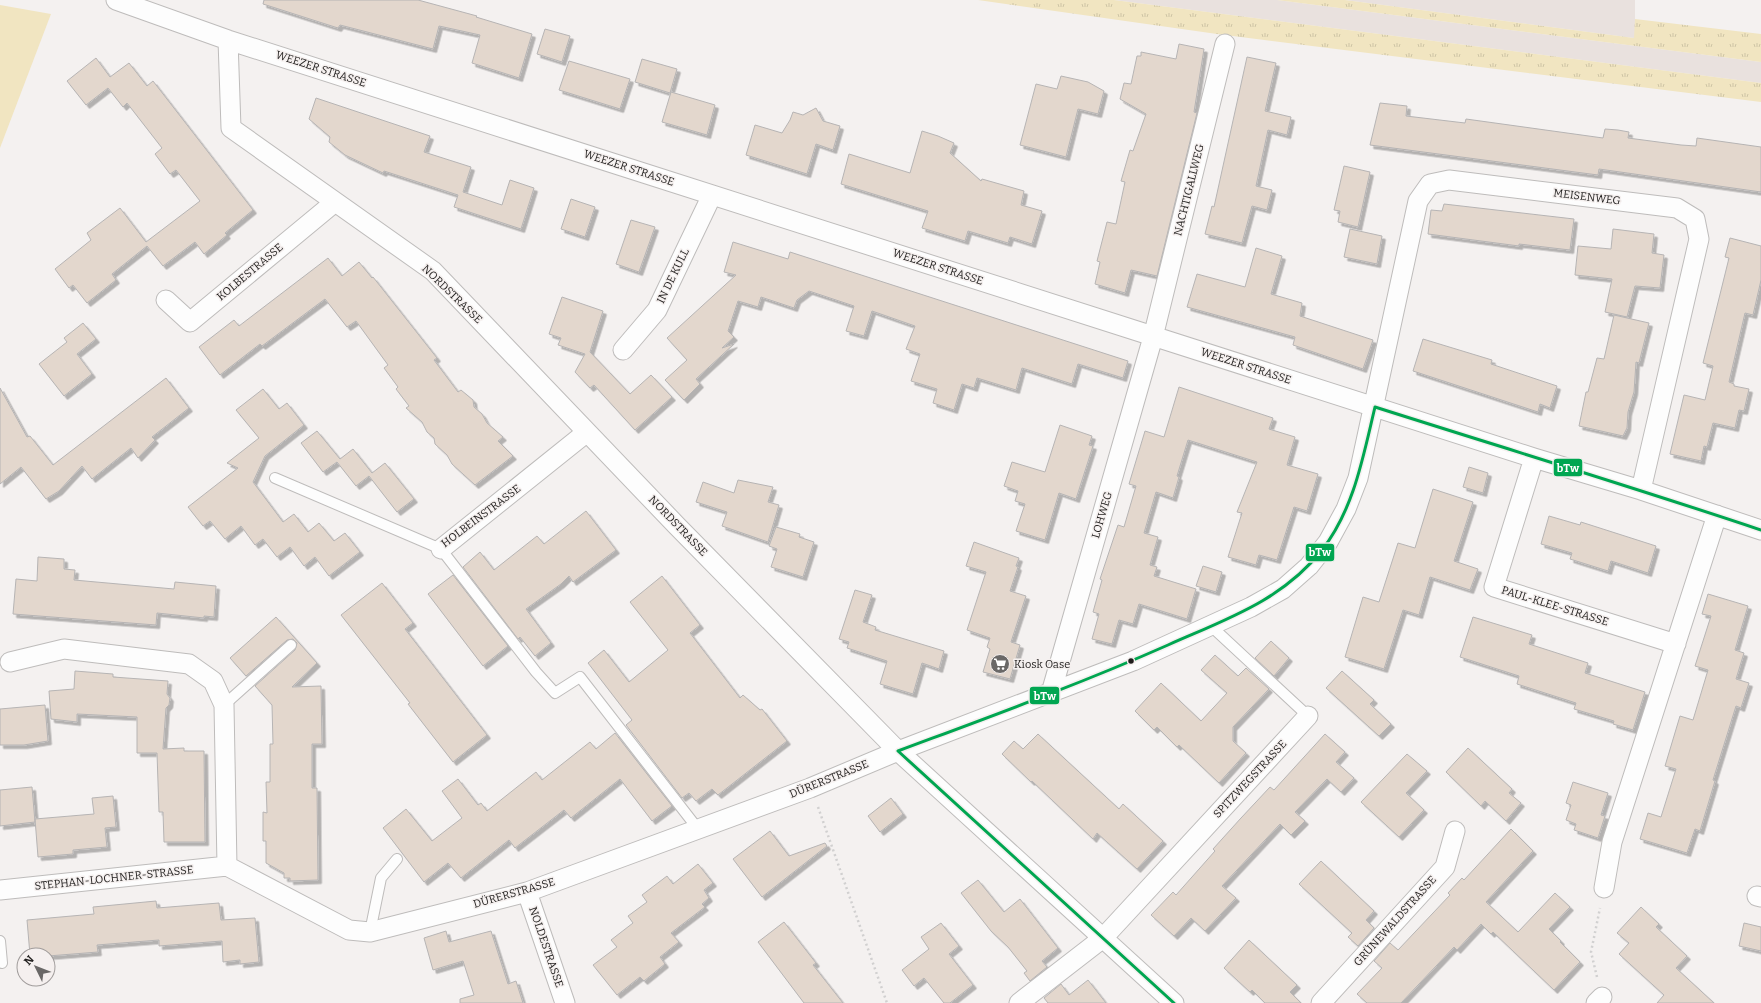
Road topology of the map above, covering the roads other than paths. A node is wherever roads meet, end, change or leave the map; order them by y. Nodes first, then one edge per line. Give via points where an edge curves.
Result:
1 (116, 0) edge
2 (228, 40) junction
3 (1225, 44) dead end
4 (712, 195) junction
5 (335, 202) junction
6 (166, 300) dead end
7 (1153, 337) junction
8 (623, 350) dead end
9 (1375, 407) junction
10 (587, 432) junction
11 (1534, 458) junction
12 (275, 478) dead end
13 (1640, 490) junction
14 (1717, 515) junction
15 (1761, 530) edge
16 (441, 549) junction
17 (1211, 626) junction
18 (1676, 644) junction
19 (291, 645) dead end
20 (10, 662) dead end
21 (1051, 693) junction
22 (224, 706) junction
23 (1308, 716) joint
24 (898, 751) junction
25 (698, 829) junction
26 (1455, 832) dead end
27 (397, 859) dead end
28 (227, 866) junction
29 (1604, 888) road end
30 (0, 890) edge
31 (527, 892) junction
32 (370, 932) junction
33 (1103, 938) junction
34 (0, 941) edge
35 (2, 963) dead end
36 (564, 1003) edge
37 (1019, 1003) edge
38 (1174, 1003) edge
39 (1321, 1003) edge

1 - 2 street, WEEZER STRASSE
2 - 4 street, WEEZER STRASSE
2 - 5 street, NORDSTRASSE via 231,128
3 - 7 street, NACHTIGALLWEG
4 - 7 street, WEEZER STRASSE
4 - 8 street, IN DE KULL via 657,310
5 - 6 street, KOLBESTRASSE via 190,322
5 - 10 street, NORDSTRASSE via 433,271
7 - 9 street, WEEZER STRASSE
7 - 21 street, LOHWEG
9 - 11 street, WEEZER STRASSE
9 - 13 street, MEISENWEG via 1418,201 1430,184 1449,180 1677,208 1695,219 1700,239
9 - 17 street, DÜRERSTRASSE via 1358,478 1346,509 1328,542 1309,566 1283,589
10 - 16 street, HOLBEINSTRASSE
10 - 24 street, NORDSTRASSE
11 - 13 street, WEEZER STRASSE
11 - 18 street, PAUL-KLEE-STRASSE via 1494,587
12 - 16 lane, HOLBEINSTRASSE
13 - 14 street, WEEZER STRASSE
14 - 15 street, WEEZER STRASSE
14 - 18 street
16 - 25 lane via 555,693 580,677
17 - 21 street, DÜRERSTRASSE via 1133,661
17 - 23 lane, SPITZWEGSTRASSE
18 - 29 street via 1612,842
19 - 22 lane
20 - 22 street via 64,649 189,664 213,681
21 - 24 street, DÜRERSTRASSE
22 - 28 street
23 - 33 street, SPITZWEGSTRASSE
24 - 25 street, DÜRERSTRASSE via 810,788
24 - 33 street, NORDSTRASSE
25 - 31 street, DÜRERSTRASSE
26 - 39 street, GRÜNEWALDSTRASSE via 1445,867
27 - 32 lane via 381,878
28 - 30 street, STEPHAN-LOCHNER-STRASSE
28 - 32 street via 349,930
31 - 32 street, DÜRERSTRASSE
31 - 36 street, NOLDESTRASSE
33 - 37 street, SPITZWEGSTRASSE
33 - 38 street, NORDSTRASSE
34 - 35 lane

